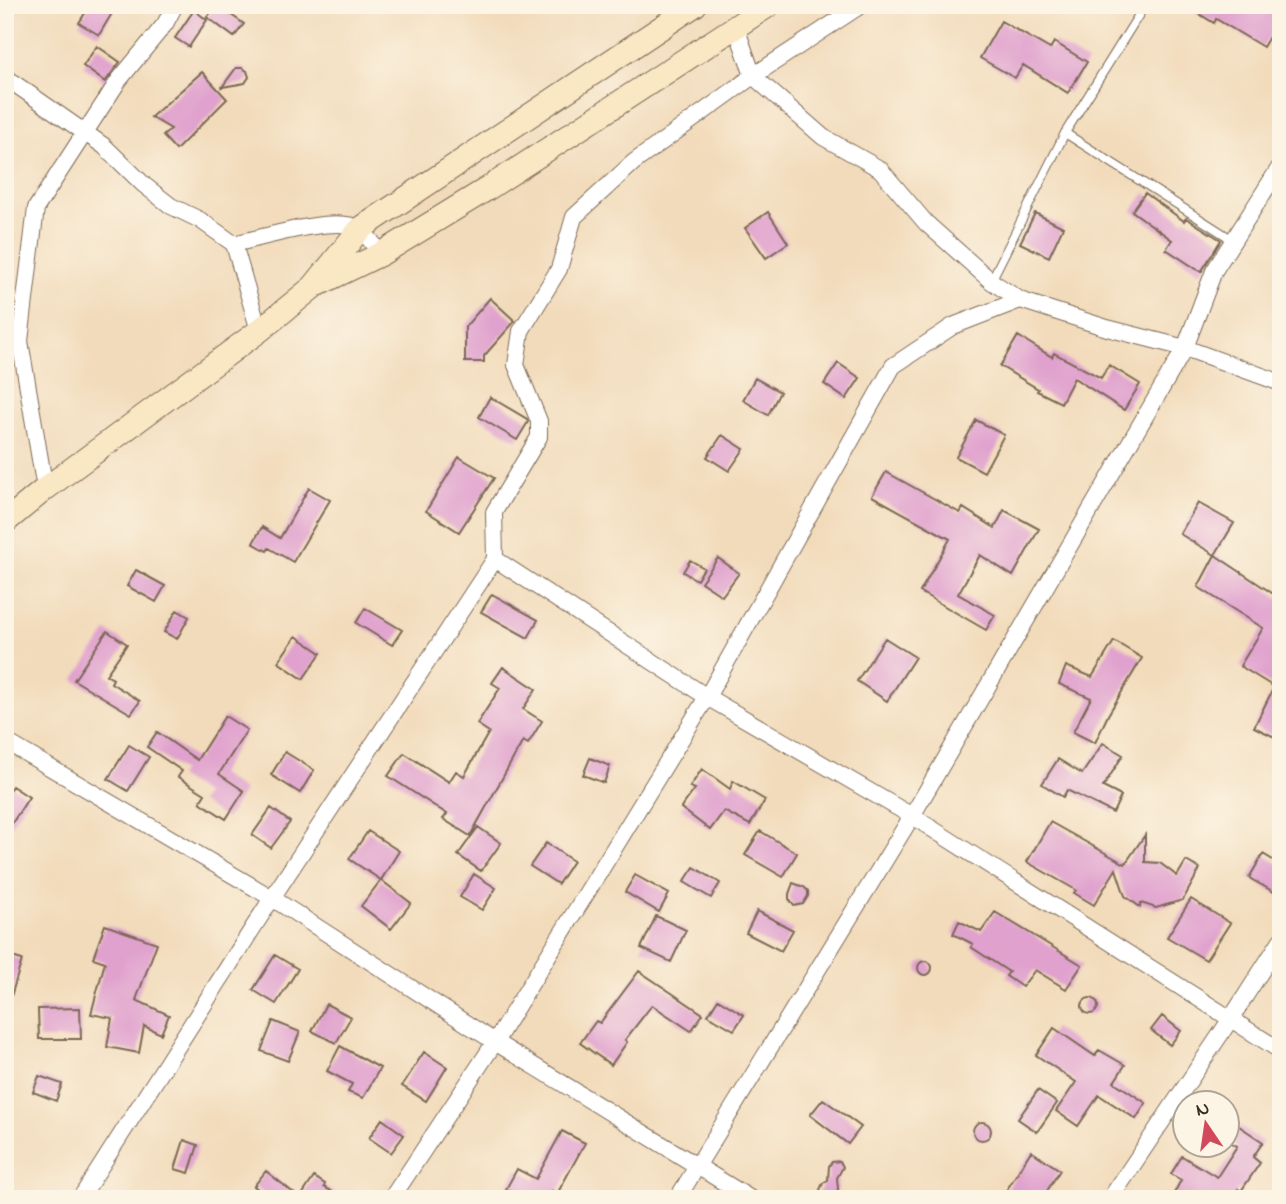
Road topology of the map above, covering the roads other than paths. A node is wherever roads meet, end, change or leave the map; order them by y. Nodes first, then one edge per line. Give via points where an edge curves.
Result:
1 (175, 5) edge
2 (695, 5) edge
3 (769, 5) edge
4 (861, 5) edge
5 (1144, 5) edge
6 (736, 27) junction
7 (752, 76) junction
8 (5, 77) edge
9 (86, 132) junction
10 (1065, 133) junction
11 (1281, 165) edge
12 (360, 229) junction
13 (1233, 240) junction
14 (234, 244) junction
15 (381, 254) junction
16 (991, 281) junction
17 (313, 287) junction
18 (1020, 300) junction
19 (259, 331) junction
20 (1185, 348) junction
21 (1281, 383) edge
22 (45, 489) junction
23 (5, 522) edge
24 (495, 559) junction
25 (707, 697) junction
26 (5, 741) edge
27 (912, 816) junction
28 (272, 898) junction
29 (1281, 940) edge
30 (1230, 1020) junction
31 (495, 1042) junction
32 (1281, 1051) edge
33 (698, 1167) junction
34 (80, 1199) edge
35 (391, 1199) edge
36 (677, 1199) edge
37 (751, 1199) edge
38 (1110, 1199) edge

1 - 9 street
2 - 12 main road
3 - 6 main road
4 - 7 street
5 - 10 lane
6 - 7 street
6 - 15 main road
7 - 16 street via 823,137 880,169 926,223
7 - 24 street via 634,162 573,217 559,269 521,331 516,365 539,421 539,437 495,512
8 - 9 street
9 - 14 street via 162,199
9 - 22 street via 36,208 20,341
10 - 13 lane
10 - 16 lane
11 - 13 street
12 - 14 street via 331,223
12 - 15 street
12 - 17 main road
13 - 20 street via 1214,271
14 - 19 street
15 - 17 main road
16 - 18 street
17 - 19 main road
18 - 20 street
18 - 25 street via 953,326 893,366
19 - 22 main road
20 - 21 street
20 - 27 street
22 - 23 main road
24 - 25 street
24 - 28 street
25 - 27 street
25 - 31 street
26 - 28 street
27 - 30 street
27 - 33 street
28 - 31 street
28 - 34 street
29 - 30 street
30 - 32 street
30 - 38 street
31 - 33 street
31 - 35 street
33 - 36 street
33 - 37 street

